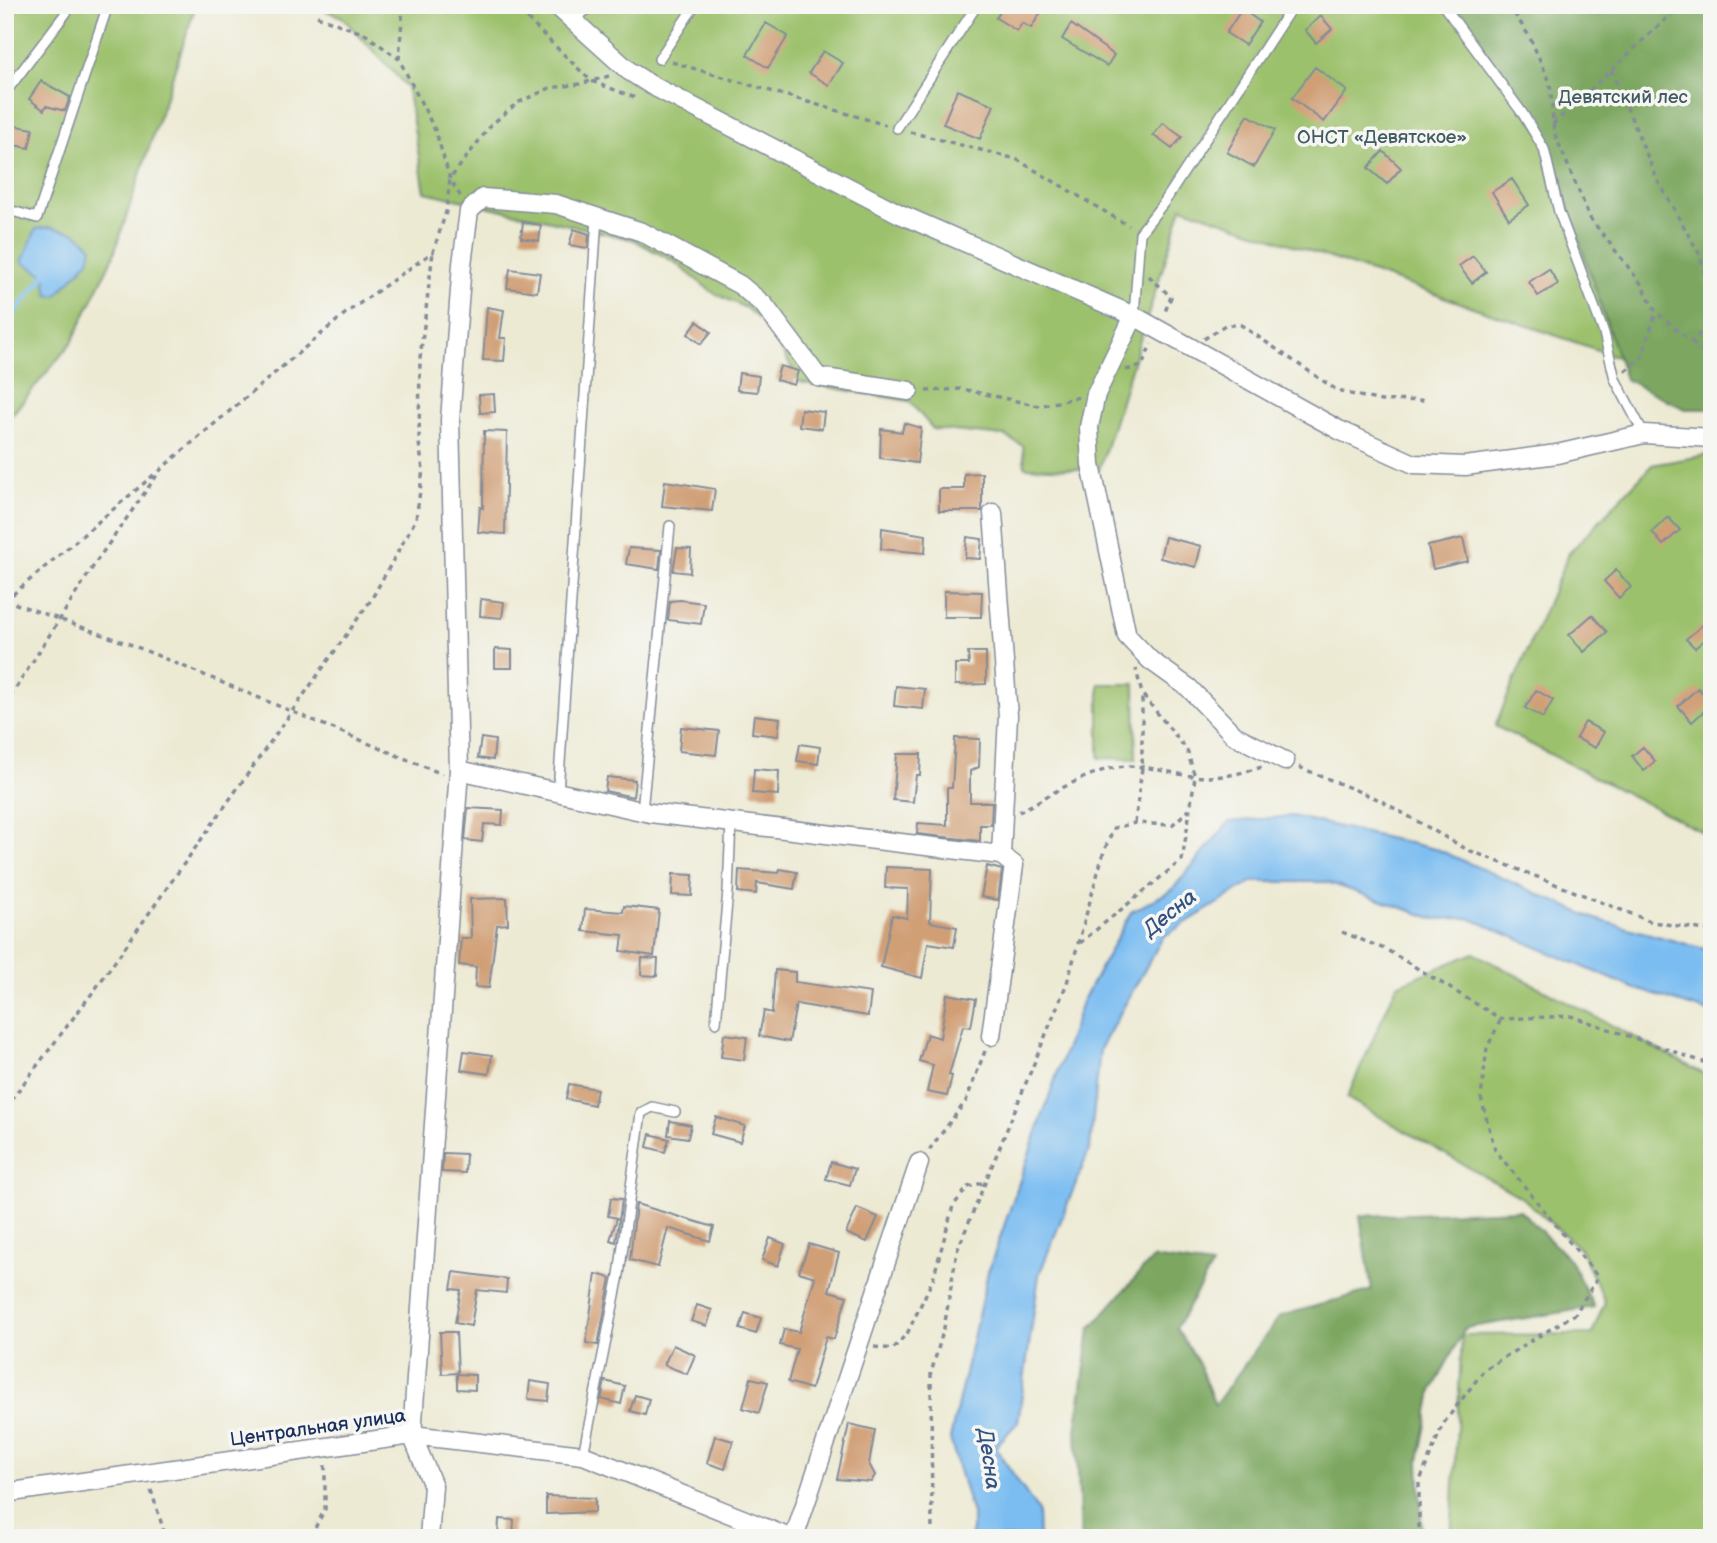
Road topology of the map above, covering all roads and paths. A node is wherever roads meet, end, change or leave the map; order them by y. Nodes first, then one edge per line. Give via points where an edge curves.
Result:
1 (72, 5) edge
2 (108, 5) edge
3 (403, 5) edge
4 (556, 5) edge
5 (595, 5) edge
6 (695, 5) edge
7 (977, 5) edge
8 (1293, 5) edge
9 (1443, 5) edge
10 (1509, 5) edge
11 (1681, 5) edge
12 (317, 16) dead end
13 (571, 20) junction
14 (399, 59) junction
15 (659, 59) joint
16 (1611, 70) junction
17 (629, 71) junction
18 (5, 93) edge
19 (1553, 124) junction
20 (897, 128) junction
21 (450, 179) junction
22 (5, 209) edge
23 (597, 217) junction
24 (1140, 233) junction
25 (433, 252) junction
26 (1712, 307) edge
27 (1656, 312) junction
28 (1134, 316) junction
29 (1712, 322) edge
30 (1692, 342) junction
31 (1195, 347) junction
32 (1712, 362) edge
33 (1615, 379) junction
34 (909, 391) joint
35 (1096, 394) junction
36 (1425, 400) dead end
37 (1644, 434) junction
38 (1712, 438) edge
39 (162, 468) junction
40 (993, 513) dead end
41 (670, 526) dead end
42 (5, 600) edge
43 (60, 619) junction
44 (1127, 636) junction
45 (1142, 694) junction
46 (5, 705) edge
47 (292, 710) junction
48 (1285, 761) junction
49 (1142, 768) junction
50 (1195, 777) junction
51 (458, 779) junction
52 (558, 792) junction
53 (1190, 809) junction
54 (642, 811) junction
55 (731, 822) junction
56 (1002, 822) junction
57 (1135, 823) junction
58 (1001, 855) junction
59 (1712, 931) edge
60 (1342, 932) dead end
61 (1079, 944) junction
62 (1501, 1019) junction
63 (716, 1023) dead end
64 (991, 1036) joint
65 (1712, 1066) edge
66 (5, 1108) edge
67 (675, 1112) dead end
68 (919, 1163) joint
69 (986, 1182) junction
70 (858, 1346) junction
71 (412, 1435) junction
72 (326, 1447) junction
73 (583, 1455) junction
74 (146, 1473) junction
75 (5, 1493) edge
76 (166, 1538) edge
77 (315, 1538) edge
78 (429, 1538) edge
79 (792, 1538) edge
80 (932, 1538) edge
81 (1419, 1538) edge

1 - 18 lane
2 - 22 lane via 37,218
3 - 14 path
4 - 13 street
5 - 13 lane
6 - 15 lane
7 - 20 lane
8 - 24 lane
9 - 33 lane via 1544,149 1559,212 1604,333
10 - 19 path via 1550,82
11 - 16 path
12 - 14 path via 365,34
13 - 17 street
14 - 21 path via 436,132
15 - 20 path
16 - 19 path
16 - 26 path via 1657,180 1700,255
17 - 21 path via 550,88 517,103 491,125
17 - 28 street via 900,214
19 - 27 path via 1590,218 1640,282
20 - 24 path via 1016,159
21 - 25 path via 446,212
23 - 34 street via 642,232 740,285 764,305 818,377
23 - 51 street via 556,204 483,198 469,211 450,420
23 - 52 lane
24 - 28 lane
25 - 39 path via 346,313
25 - 47 path via 420,358 423,470 416,519 371,600
27 - 30 path
27 - 33 path via 1642,358
28 - 31 street
28 - 35 street
29 - 30 path
30 - 32 path
31 - 36 path via 1225,325 1241,325 1338,391 1381,401
31 - 37 street via 1339,430 1414,464 1465,466 1557,454
33 - 37 lane
34 - 35 path via 962,390 1039,405
35 - 44 street via 1089,427 1091,465
37 - 38 street
39 - 42 path
39 - 43 path
40 - 56 street via 1008,716
41 - 54 lane
42 - 43 path
43 - 46 path
43 - 47 path
44 - 45 path
44 - 48 street via 1150,660 1189,688 1234,735
45 - 49 path
45 - 50 path via 1187,750
47 - 51 path
47 - 66 path via 96,988
48 - 50 path via 1230,776
48 - 59 path via 1380,800 1466,849 1652,922
49 - 50 path
49 - 56 path via 1127,766 1099,773
49 - 57 path
50 - 53 path
51 - 52 street
51 - 71 street
52 - 54 street
53 - 57 path via 1172,825
53 - 61 path via 1182,860
54 - 55 street
55 - 58 street
55 - 63 lane
56 - 58 street
57 - 61 path via 1114,828
58 - 64 street via 1014,864
60 - 62 path via 1387,950
61 - 69 path via 1068,983
62 - 65 path via 1571,1016
62 - 81 path via 1487,1048 1481,1098 1495,1150 1598,1277 1575,1314 1485,1369 1443,1424 1419,1483
64 - 68 path via 966,1101
67 - 73 lane via 652,1107 641,1113 619,1275
68 - 70 street
69 - 70 path via 968,1187 953,1206 933,1279 908,1332 893,1349
69 - 80 path via 957,1251 931,1373
70 - 79 street
71 - 72 street, Центральная улица
71 - 73 street, Центральная улица
71 - 78 street via 433,1486
72 - 74 street, Центральная улица
72 - 77 path via 325,1509
73 - 79 street, Центральная улица
74 - 75 street, Центральная улица
74 - 76 path

